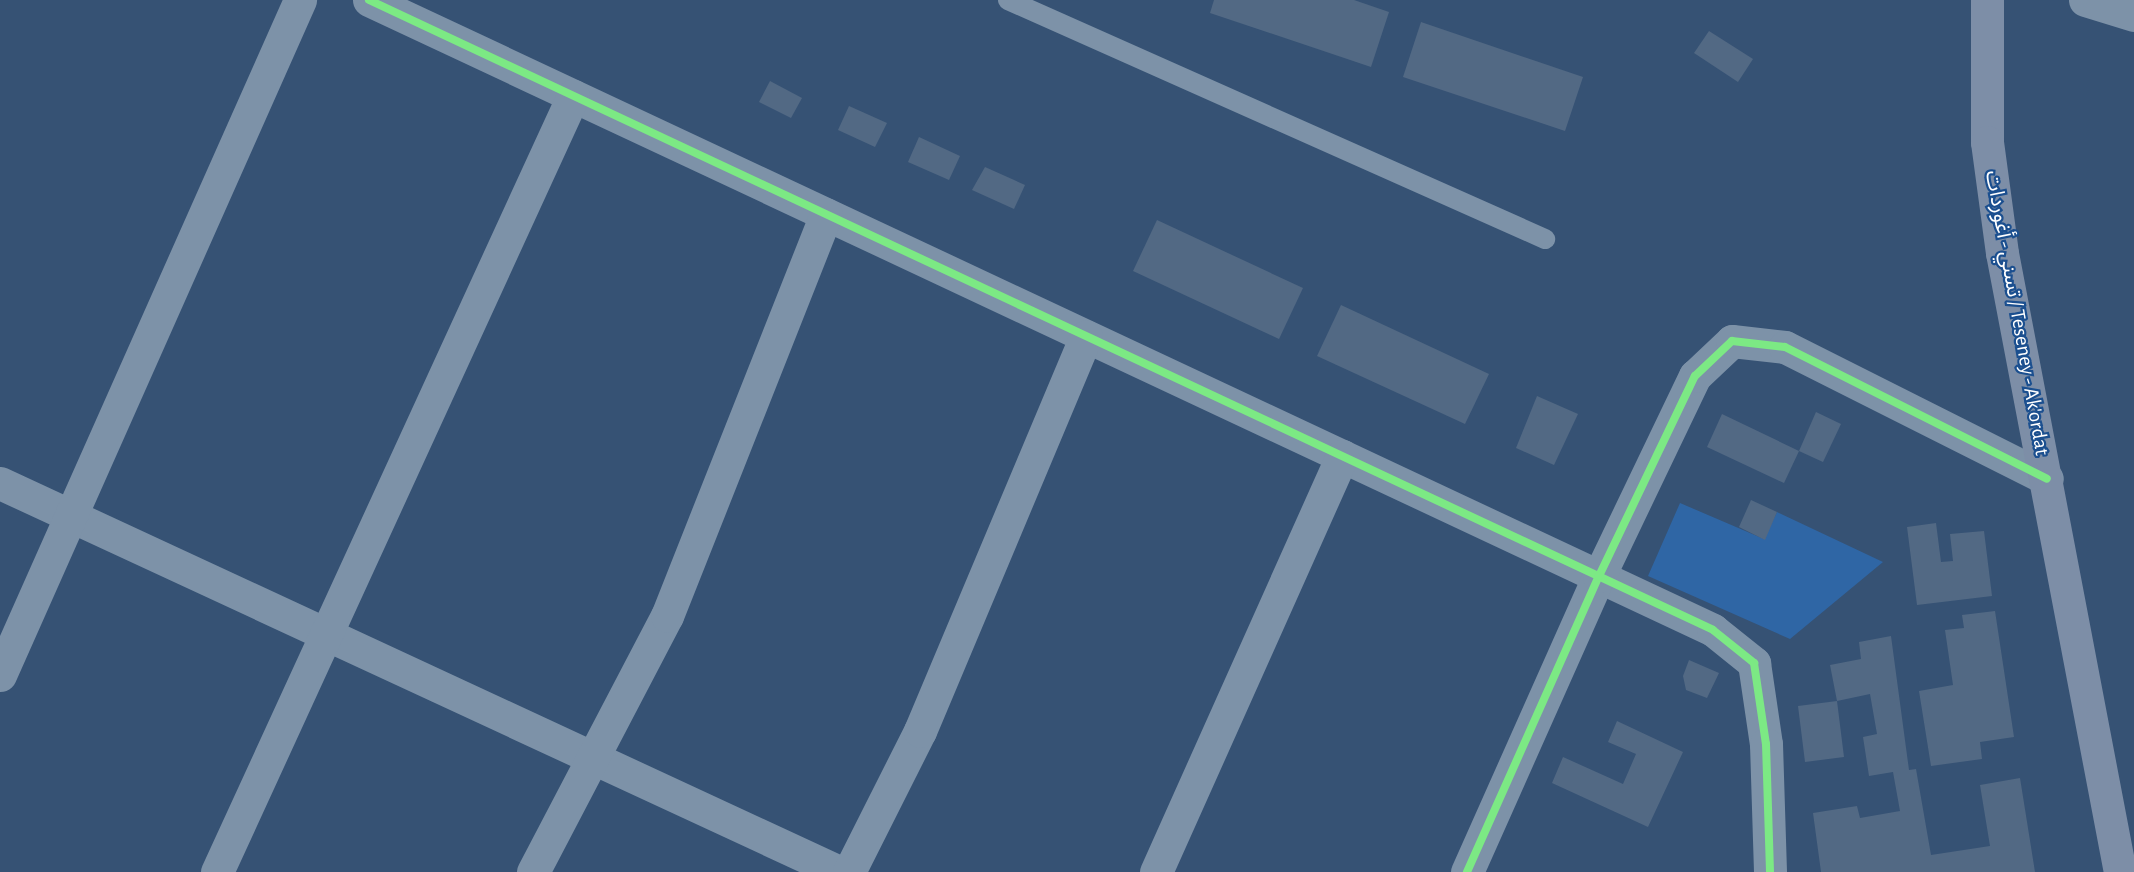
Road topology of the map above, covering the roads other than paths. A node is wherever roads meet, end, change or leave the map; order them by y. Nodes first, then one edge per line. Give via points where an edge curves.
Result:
1 (300, 0) edge
2 (369, 0) edge
3 (1008, 0) edge
4 (1987, 0) edge
5 (2085, 0) edge
6 (2134, 15) edge
7 (573, 96) junction
8 (826, 214) junction
9 (1545, 239) dead end
10 (1086, 336) junction
11 (1342, 456) junction
12 (2047, 479) junction
13 (0, 483) edge
14 (72, 516) junction
15 (1599, 576) junction
16 (326, 634) junction
17 (0, 675) edge
18 (589, 756) junction
19 (217, 872) edge
20 (533, 872) edge
21 (839, 872) edge
22 (849, 872) edge
23 (1156, 872) edge
24 (1467, 872) edge
25 (1770, 872) edge
26 (2120, 872) edge

1 - 14 street
2 - 7 street
3 - 9 lane
4 - 12 main road, تسني - أغوردات / Teseney - Ak'ordat via 1988,142 2002,253
5 - 6 street
7 - 8 street
7 - 16 street
8 - 10 street
8 - 18 street via 667,616
10 - 11 street
10 - 22 street via 920,731
11 - 15 street
11 - 23 street
12 - 15 street via 1785,347 1732,341 1695,376
12 - 26 main road, تسني - أغوردات / Teseney - Ak'ordat
13 - 14 street
14 - 16 street
14 - 17 street
15 - 24 street
15 - 25 street via 1713,630 1754,663 1766,744
16 - 18 street
16 - 19 street
18 - 20 street
18 - 21 street

